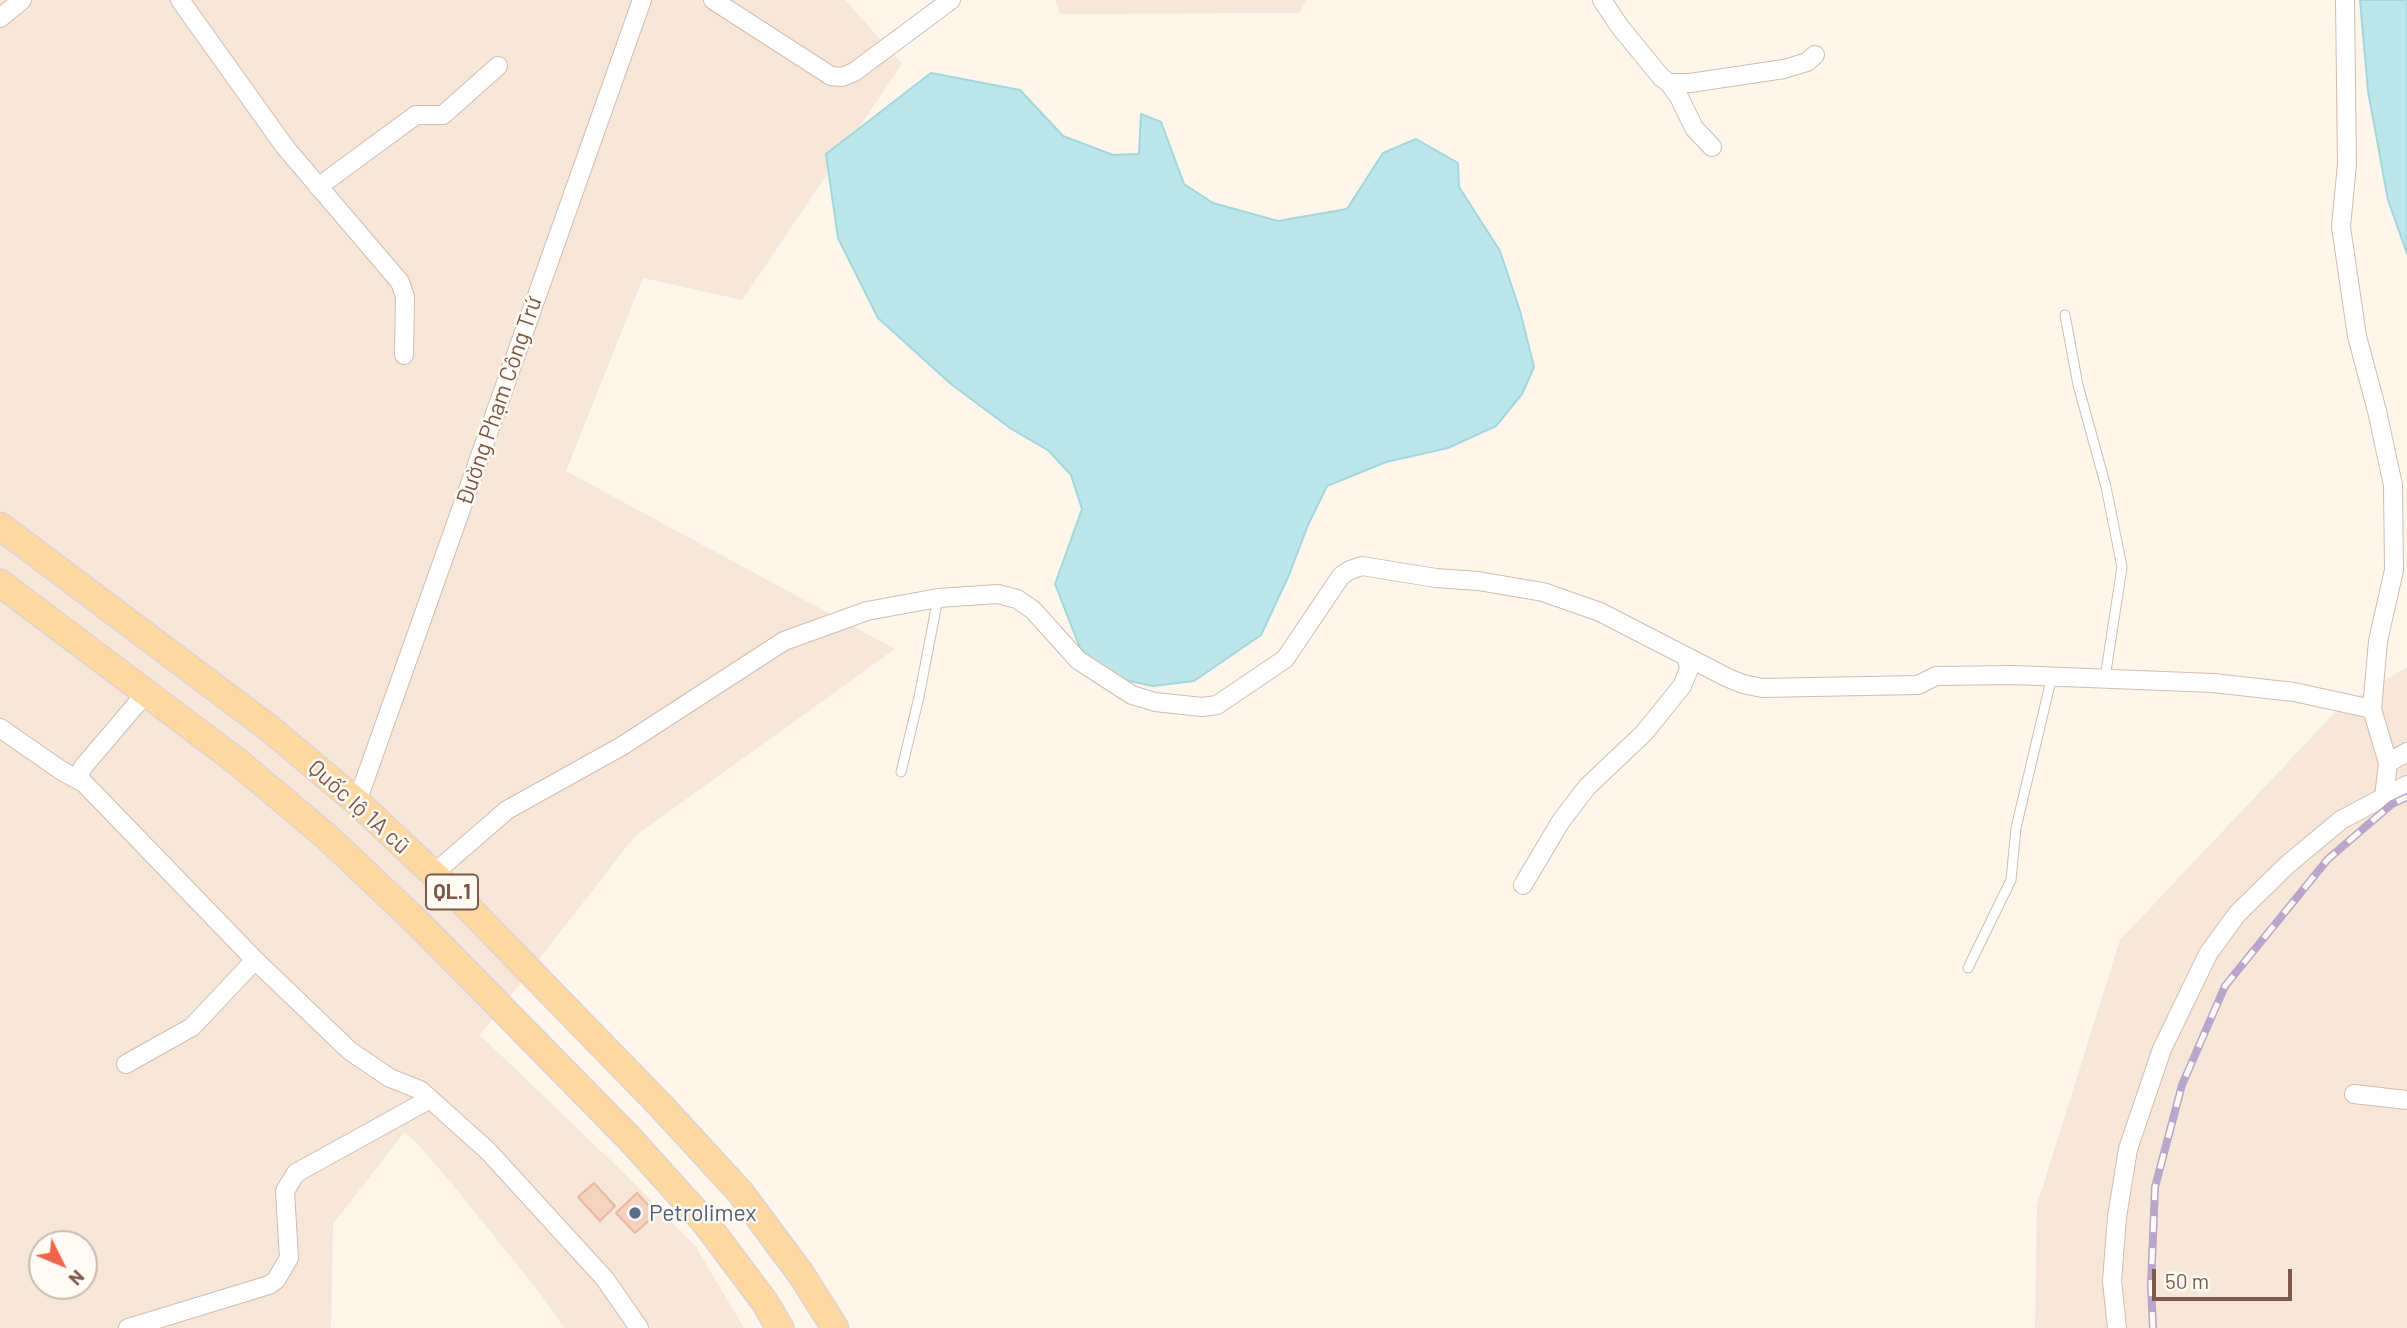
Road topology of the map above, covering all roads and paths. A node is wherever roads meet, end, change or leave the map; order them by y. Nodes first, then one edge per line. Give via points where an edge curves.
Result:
1 (22, 0) edge
2 (180, 0) edge
3 (642, 0) edge
4 (713, 0) edge
5 (951, 0) edge
6 (1602, 0) edge
7 (2345, 0) edge
8 (0, 18) edge
9 (1815, 55) dead end
10 (498, 66) dead end
11 (1669, 83) junction
12 (1712, 148) dead end
13 (318, 187) junction
14 (2064, 315) dead end
15 (404, 355) dead end
16 (0, 526) edge
17 (0, 583) edge
18 (938, 598) junction
19 (1687, 657) junction
20 (2052, 676) junction
21 (2105, 678) junction
22 (146, 693) junction
23 (2372, 709) junction
24 (0, 728) edge
25 (2407, 752) edge
26 (2388, 763) junction
27 (901, 772) dead end
28 (78, 778) junction
29 (2407, 785) edge
30 (2384, 797) junction
31 (357, 802) junction
32 (327, 837) junction
33 (433, 874) junction
34 (1523, 885) dead end
35 (255, 960) junction
36 (1968, 968) dead end
37 (126, 1064) dead end
38 (2354, 1094) dead end
39 (430, 1099) junction
40 (2407, 1100) edge
41 (128, 1328) edge
42 (639, 1328) edge
43 (780, 1328) edge
44 (835, 1328) edge
45 (2117, 1328) edge

1 - 8 street
2 - 13 street
3 - 31 street, Đường Phạm Công Trứ
4 - 5 street via 831,76 842,77
6 - 11 street via 1619,27
7 - 23 street via 2347,164 2341,227 2357,336 2393,485 2394,570 2378,641
9 - 11 street via 1784,69
10 - 13 street via 443,115 416,115
11 - 12 street via 1694,128
13 - 15 street via 400,282 405,297
14 - 21 lane via 2122,568
16 - 31 main road, Quốc lộ 1A cũ / QL.1 via 269,728
17 - 22 main road, Quốc lộ 1A cũ / QL.1
18 - 19 street via 998,594 1017,599 1033,610 1078,660 1132,695 1202,707 1217,705 1285,659 1341,576 1362,566 1543,592 1600,612
18 - 27 lane
18 - 33 street via 867,611 784,641 622,746 507,810
19 - 20 street via 1762,688 1918,685 1936,676
19 - 34 street via 1689,669 1682,686 1644,733 1587,787
20 - 21 street
20 - 36 lane via 2016,828 2011,880
21 - 23 street via 2294,692
22 - 28 street
22 - 32 main road, Quốc lộ 1A cũ / QL.1
23 - 26 street
24 - 28 street
25 - 26 street
26 - 30 street
28 - 35 street
29 - 30 street
30 - 45 street via 2342,820 2237,914 2208,954 2184,1000 2127,1149 2112,1281
31 - 32 main road
31 - 33 main road, Quốc lộ 1A cũ / QL.1
32 - 43 main road, Quốc lộ 1A cũ / QL.1 via 629,1138 704,1221
33 - 44 main road, Quốc lộ 1A cũ / QL.1 via 740,1192
35 - 37 street via 192,1027
35 - 39 street via 350,1051
38 - 40 street
39 - 41 street via 296,1173 285,1191 289,1258 276,1280
39 - 42 street via 488,1151 606,1279

